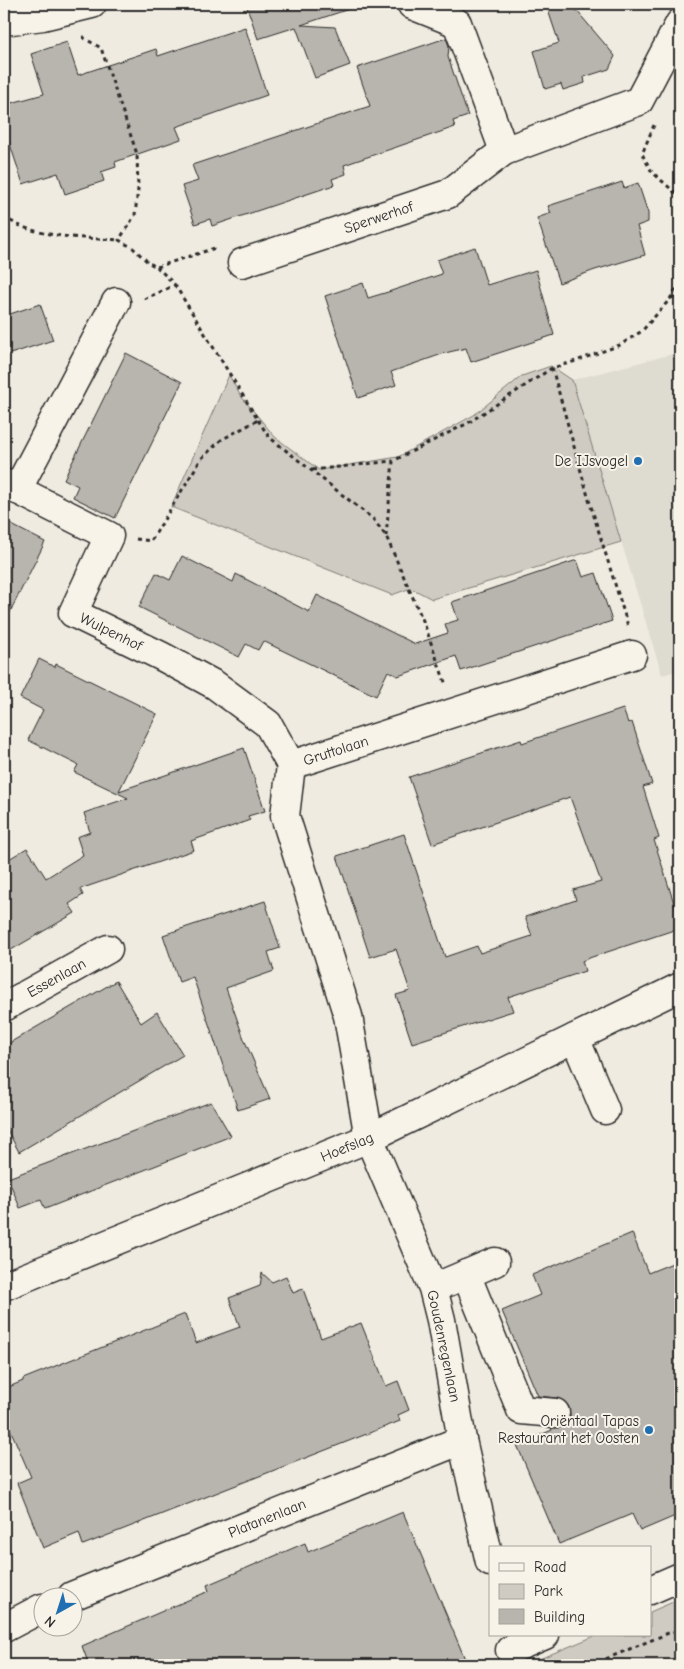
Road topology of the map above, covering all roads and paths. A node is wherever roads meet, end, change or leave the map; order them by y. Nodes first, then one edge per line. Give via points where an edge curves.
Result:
1 (412, 5) dead end
2 (83, 6) edge
3 (4, 21) edge
4 (680, 23) edge
5 (639, 101) junction
6 (504, 151) junction
7 (680, 196) edge
8 (4, 216) edge
9 (120, 240) junction
10 (242, 264) joint
11 (157, 267) junction
12 (680, 282) edge
13 (175, 285) junction
14 (680, 295) edge
15 (670, 299) junction
16 (116, 302) joint
17 (552, 368) junction
18 (258, 420) junction
19 (393, 461) junction
20 (312, 470) junction
21 (11, 486) edge
22 (109, 536) junction
23 (386, 536) junction
24 (632, 655) joint
25 (456, 711) junction
26 (291, 765) junction
27 (108, 949) dead end
28 (680, 986) edge
29 (4, 1007) edge
30 (575, 1038) junction
31 (605, 1110) dead end
32 (369, 1138) junction
33 (495, 1262) dead end
34 (466, 1274) junction
35 (7, 1276) edge
36 (433, 1288) junction
37 (555, 1413) dead end
38 (462, 1440) junction
39 (489, 1558) edge
40 (680, 1577) edge
41 (652, 1589) edge
42 (82, 1592) edge
43 (32, 1613) edge
44 (4, 1628) edge
45 (680, 1632) edge
46 (543, 1636) edge
47 (510, 1650) edge
48 (591, 1665) edge

1 - 6 street via 457,23
2 - 3 street
2 - 9 path via 84,38 101,48 137,154 135,215
4 - 5 street
5 - 6 street, Sperwerhof
5 - 7 path via 659,116 642,154 652,172
6 - 10 street, Sperwerhof via 448,194
8 - 9 path via 10,222 41,233
9 - 11 path
10 - 11 path via 229,243
11 - 13 path
12 - 15 path
13 - 16 path via 138,302
13 - 18 path
14 - 15 path
15 - 17 path via 642,331 620,345
16 - 21 street
17 - 19 path via 468,422
17 - 24 path via 634,644
18 - 20 path via 269,437
18 - 22 path via 221,440 201,459 151,541
19 - 20 path
19 - 23 path
20 - 23 path via 373,518
21 - 22 street
22 - 26 street, Wulpenhof via 73,613 215,685 268,724
23 - 25 path via 424,623
24 - 25 street, Gruttolaan
25 - 26 street, Gruttolaan
26 - 32 street, Gruttolaan via 285,816 348,1016
27 - 29 street, Essenlaan
28 - 30 street, Hoefslag
30 - 31 street
30 - 32 street, Hoefslag
32 - 35 street, Hoefslag
32 - 36 street, Goudenregenlaan
33 - 34 street
34 - 36 street
34 - 37 street via 521,1410
36 - 38 street, Goudenregenlaan
38 - 39 street, Goudenregenlaan
38 - 42 street, Platanenlaan
40 - 41 street
43 - 44 street
45 - 48 path via 671,1632
46 - 47 street

